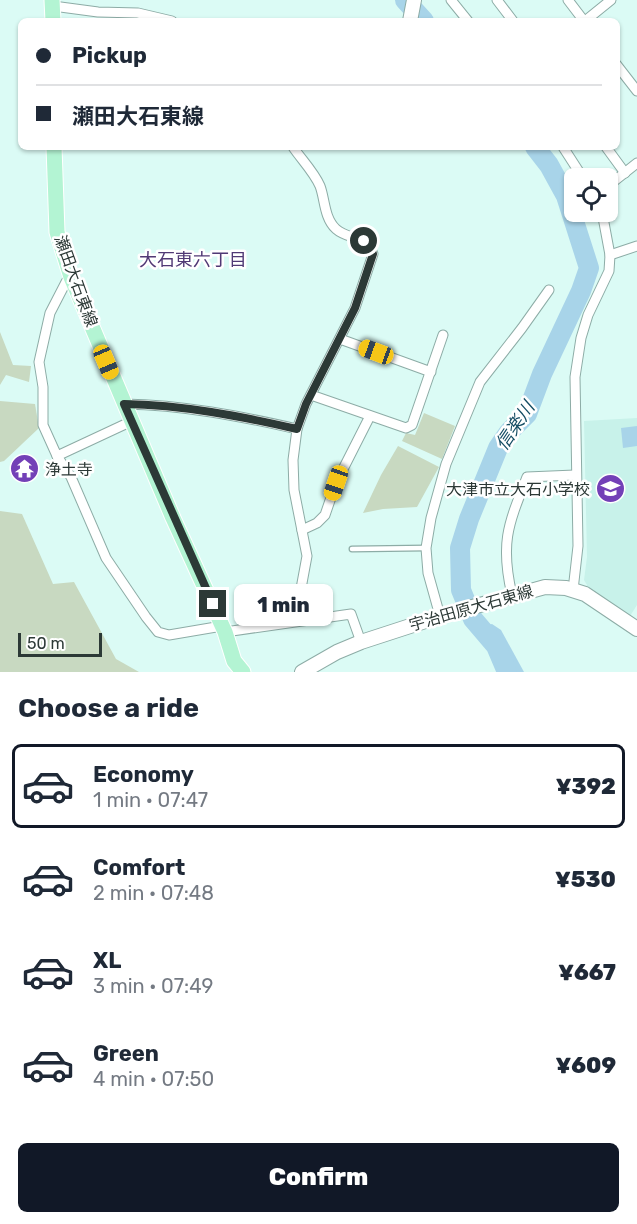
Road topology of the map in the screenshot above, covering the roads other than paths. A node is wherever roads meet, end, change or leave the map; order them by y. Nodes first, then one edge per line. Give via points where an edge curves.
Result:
1 (414, 0) edge
2 (451, 0) edge
3 (497, 0) edge
4 (568, 0) edge
5 (611, 0) edge
6 (52, 9) edge
7 (159, 18) edge
8 (411, 18) edge
9 (466, 18) edge
10 (511, 18) edge
11 (582, 18) edge
12 (588, 18) edge
13 (620, 69) edge
14 (637, 91) edge
15 (54, 150) edge
16 (295, 150) edge
17 (565, 150) edge
18 (608, 150) edge
19 (637, 163) edge
20 (577, 168) edge
21 (625, 173) junction
22 (618, 178) edge
23 (604, 222) edge
24 (637, 246) edge
25 (610, 255) junction
26 (71, 277) junction
27 (549, 290) dead end
28 (443, 335) dead end
29 (340, 339) junction
30 (431, 372) junction
31 (311, 395) junction
32 (124, 404) junction
33 (370, 416) junction
34 (132, 421) junction
35 (297, 429) junction
36 (57, 456) junction
37 (575, 475) junction
38 (302, 530) junction
39 (426, 548) junction
40 (352, 549) dead end
41 (573, 590) junction
42 (507, 596) junction
43 (444, 615) junction
44 (295, 621) junction
45 (635, 623) edge
46 (224, 629) junction
47 (361, 642) junction
48 (243, 672) edge
49 (302, 672) edge

1 - 8 main road
2 - 9 street
3 - 10 street
4 - 11 street
5 - 12 street
6 - 7 street via 138,13
13 - 14 street
15 - 26 main road, 瀬田大石東線 via 57,232
16 - 29 street via 320,186 336,230 364,241 373,254
17 - 20 street
18 - 21 street
19 - 21 street
21 - 22 street
23 - 25 street
24 - 25 street
25 - 37 street via 609,271 588,315 577,359
26 - 32 main road, 瀬田大石東線
26 - 36 street via 50,313 39,362 44,387 43,425
27 - 39 street via 480,382 446,464
28 - 30 street
29 - 30 street
29 - 31 street
30 - 33 street via 412,425 406,428
31 - 33 street
31 - 35 street
32 - 34 main road, 瀬田大石東線
32 - 35 street via 220,412
33 - 38 street via 336,483 325,515
34 - 36 street
34 - 46 main road, 瀬田大石東線
35 - 38 street via 292,460
36 - 46 street via 71,477 106,558 158,632 169,635
37 - 41 street via 578,546
37 - 42 street via 527,477 507,532
38 - 44 street via 307,556
39 - 40 lane
39 - 43 street via 428,573
41 - 42 main road, 宇治田原大石東線 via 545,587
41 - 45 main road, 宇治田原大石東線
42 - 43 main road, 宇治田原大石東線
43 - 47 main road, 宇治田原大石東線
44 - 46 street
44 - 47 street via 351,614
46 - 48 main road, 瀬田大石東線 via 234,660
47 - 49 main road, 宇治田原大石東線

